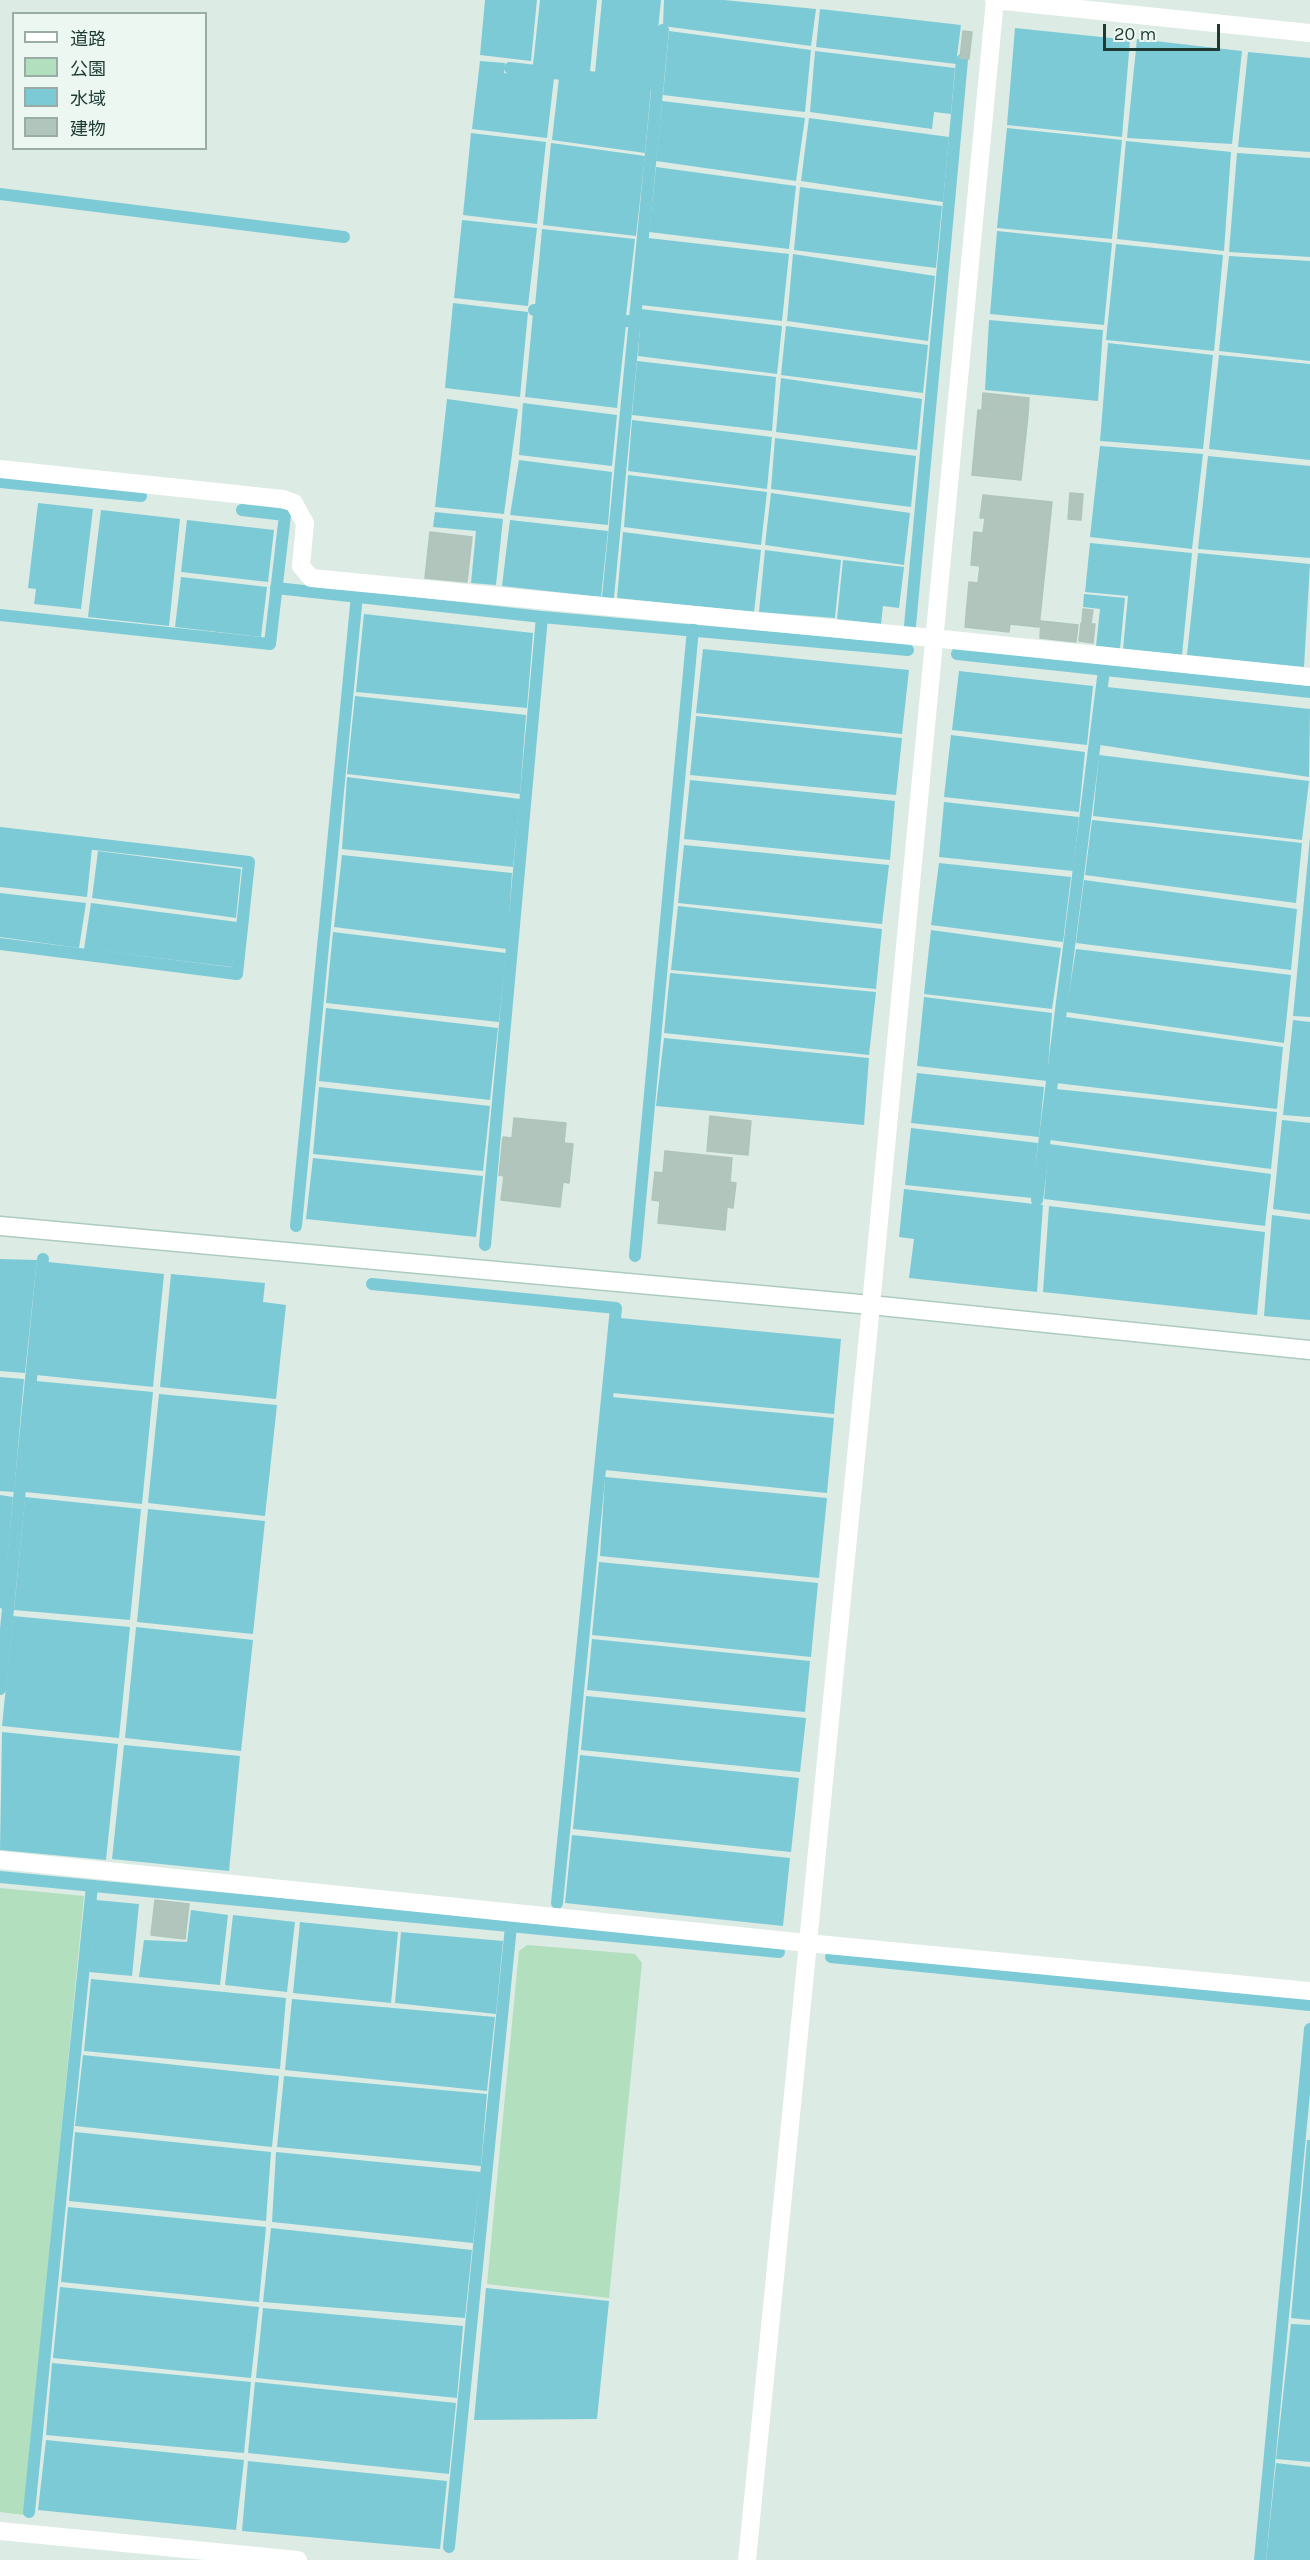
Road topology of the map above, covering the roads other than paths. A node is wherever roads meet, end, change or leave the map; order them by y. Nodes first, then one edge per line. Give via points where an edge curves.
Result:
1 (994, 0) edge
2 (1310, 33) edge
3 (0, 469) edge
4 (933, 638) junction
5 (1310, 677) edge
6 (0, 1226) edge
7 (871, 1305) junction
8 (1310, 1350) edge
9 (0, 1860) edge
10 (807, 1943) junction
11 (1310, 1991) edge
12 (0, 2531) edge
13 (298, 2560) edge
14 (747, 2560) edge

1 - 2 street
1 - 4 street
3 - 4 street via 283,499 294,503 305,523 301,566 311,578
4 - 5 street
4 - 7 street
6 - 7 street
7 - 8 street
7 - 10 street
9 - 10 street
10 - 11 street
10 - 14 street
12 - 13 street

